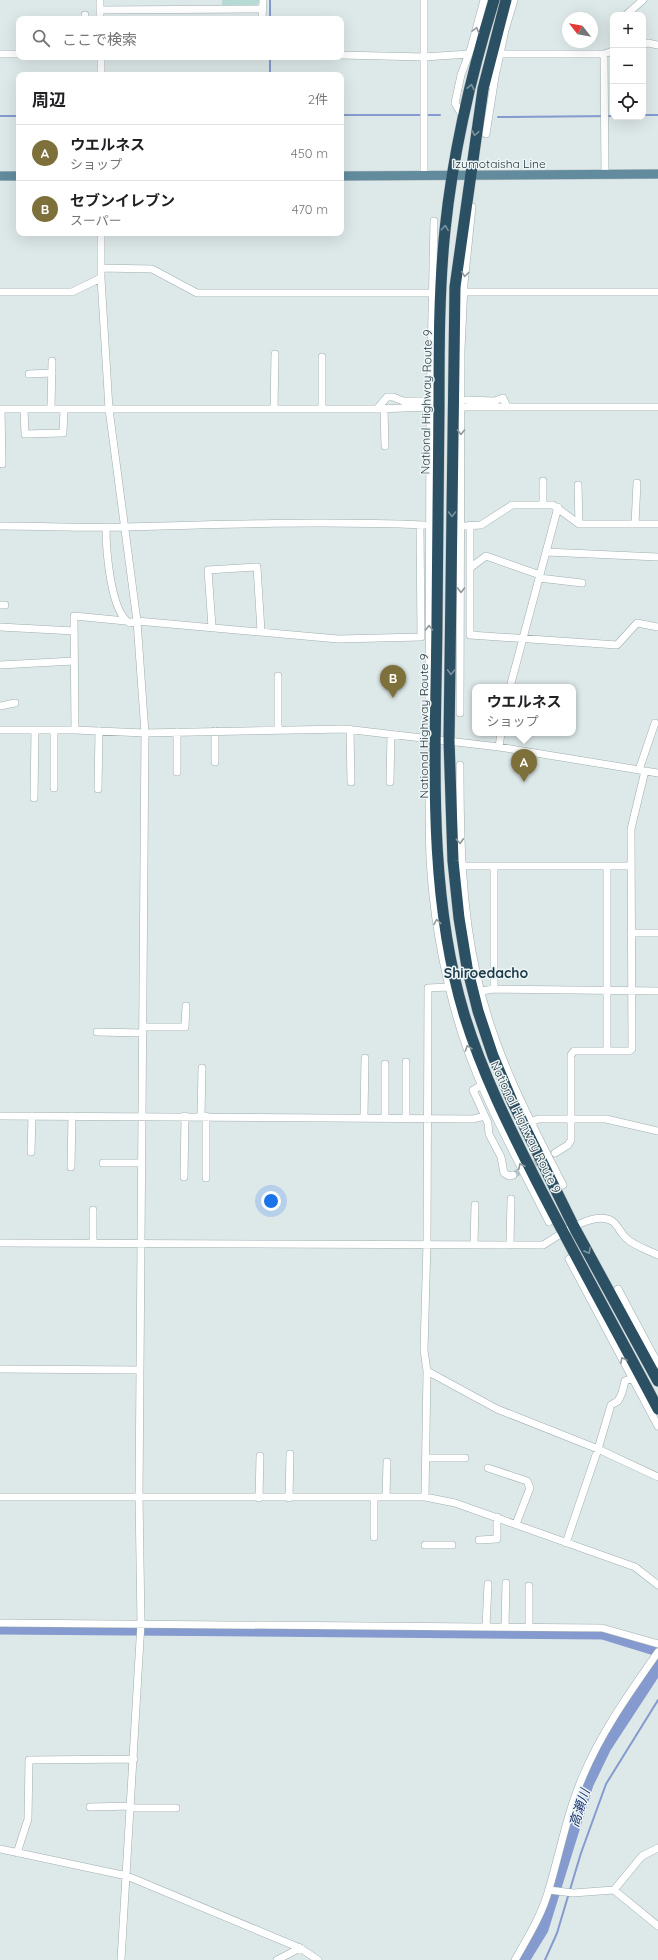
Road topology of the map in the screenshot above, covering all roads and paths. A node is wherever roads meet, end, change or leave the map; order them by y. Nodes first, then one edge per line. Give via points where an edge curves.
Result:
1 (100, 0) edge
2 (263, 0) edge
3 (424, 0) edge
4 (485, 0) edge
5 (494, 0) edge
6 (506, 0) edge
7 (514, 0) edge
8 (644, 0) edge
9 (263, 9) junction
10 (100, 10) junction
11 (630, 12) edge
12 (490, 13) junction
13 (100, 16) edge
14 (262, 16) edge
15 (646, 43) edge
16 (658, 45) edge
17 (610, 52) edge
18 (0, 54) edge
19 (16, 54) edge
20 (469, 54) junction
21 (500, 54) junction
22 (604, 54) junction
23 (344, 55) edge
24 (424, 57) junction
25 (101, 60) edge
26 (101, 72) edge
27 (495, 77) junction
28 (483, 89) junction
29 (464, 120) junction
30 (486, 134) dead end
31 (453, 174) junction
32 (605, 174) junction
33 (658, 174) edge
34 (469, 175) junction
35 (0, 176) edge
36 (16, 176) edge
37 (344, 176) edge
38 (424, 176) junction
39 (469, 214) junction
40 (434, 221) dead end
41 (101, 236) edge
42 (443, 256) junction
43 (101, 268) junction
44 (433, 269) junction
45 (101, 278) junction
46 (0, 292) edge
47 (463, 292) junction
48 (658, 292) edge
49 (433, 293) junction
50 (454, 339) junction
51 (461, 349) junction
52 (274, 354) dead end
53 (322, 357) dead end
54 (52, 361) dead end
55 (29, 374) dead end
56 (52, 374) junction
57 (467, 400) dead end
58 (423, 401) dead end
59 (430, 407) junction
60 (461, 407) junction
61 (507, 407) junction
62 (658, 407) edge
63 (1, 409) edge
64 (24, 409) junction
65 (51, 409) junction
66 (64, 409) junction
67 (274, 409) junction
68 (322, 409) junction
69 (381, 409) junction
70 (109, 410) junction
71 (430, 418) junction
72 (438, 426) junction
73 (385, 446) dead end
74 (2, 464) dead end
75 (453, 465) junction
76 (461, 474) junction
77 (543, 481) dead end
78 (636, 483) dead end
79 (578, 485) dead end
80 (543, 505) junction
81 (558, 507) junction
82 (579, 524) junction
83 (635, 524) junction
84 (658, 524) edge
85 (420, 525) junction
86 (470, 525) junction
87 (0, 526) edge
88 (429, 526) junction
89 (461, 526) junction
90 (106, 527) junction
91 (124, 527) junction
92 (452, 551) junction
93 (546, 552) junction
94 (658, 557) edge
95 (461, 563) junction
96 (470, 568) junction
97 (539, 576) junction
98 (429, 578) junction
99 (582, 583) dead end
100 (437, 590) junction
101 (126, 621) junction
102 (136, 621) junction
103 (0, 627) edge
104 (212, 627) junction
105 (658, 627) edge
106 (74, 631) junction
107 (261, 631) junction
108 (523, 638) junction
109 (460, 641) junction
110 (452, 653) junction
111 (74, 661) junction
112 (0, 664) edge
113 (278, 676) dead end
114 (430, 681) junction
115 (511, 684) edge
116 (436, 692) junction
117 (15, 703) dead end
118 (0, 706) edge
119 (430, 712) dead end
120 (460, 713) dead end
121 (655, 724) dead end
122 (350, 729) junction
123 (0, 730) edge
124 (35, 730) junction
125 (54, 730) junction
126 (75, 730) junction
127 (278, 730) junction
128 (99, 731) junction
129 (215, 731) junction
130 (177, 732) junction
131 (145, 733) junction
132 (391, 734) junction
133 (501, 736) edge
134 (436, 738) junction
135 (450, 740) junction
136 (499, 746) junction
137 (215, 762) dead end
138 (460, 765) dead end
139 (642, 770) junction
140 (429, 771) dead end
141 (177, 772) dead end
142 (658, 773) edge
143 (351, 782) dead end
144 (390, 782) dead end
145 (54, 788) dead end
146 (98, 789) dead end
147 (451, 790) junction
148 (34, 798) dead end
149 (460, 802) junction
150 (436, 824) junction
151 (430, 834) junction
152 (462, 866) junction
153 (494, 866) junction
154 (607, 866) junction
155 (630, 866) junction
156 (631, 933) junction
157 (658, 933) edge
158 (462, 936) junction
159 (472, 948) junction
160 (449, 987) junction
161 (494, 989) junction
162 (607, 990) junction
163 (632, 990) junction
164 (481, 991) junction
165 (658, 991) edge
166 (186, 1006) dead end
167 (143, 1030) junction
168 (97, 1032) dead end
169 (607, 1051) junction
170 (365, 1058) dead end
171 (406, 1062) dead end
172 (385, 1064) dead end
173 (202, 1068) dead end
174 (500, 1072) junction
175 (511, 1080) junction
176 (482, 1085) junction
177 (0, 1116) edge
178 (32, 1116) junction
179 (72, 1116) junction
180 (185, 1116) junction
181 (204, 1116) junction
182 (485, 1116) junction
183 (143, 1117) junction
184 (364, 1117) junction
185 (385, 1117) junction
186 (406, 1117) junction
187 (428, 1117) junction
188 (571, 1119) junction
189 (531, 1122) junction
190 (658, 1131) edge
191 (541, 1142) junction
192 (31, 1152) dead end
193 (555, 1153) tunnel mouth
194 (539, 1156) junction
195 (103, 1163) dead end
196 (142, 1163) junction
197 (71, 1167) dead end
198 (514, 1175) dead end
199 (184, 1177) dead end
200 (206, 1178) dead end
201 (563, 1185) dead end
202 (511, 1199) dead end
203 (539, 1201) junction
204 (475, 1205) dead end
205 (550, 1207) junction
206 (93, 1210) dead end
207 (549, 1222) dead end
208 (574, 1227) junction
209 (563, 1232) junction
210 (0, 1243) edge
211 (93, 1243) junction
212 (141, 1243) junction
213 (427, 1243) junction
214 (474, 1244) junction
215 (510, 1244) junction
216 (658, 1255) edge
217 (569, 1260) dead end
218 (615, 1291) junction
219 (608, 1316) junction
220 (607, 1330) junction
221 (658, 1364) edge
222 (0, 1369) edge
223 (140, 1370) junction
224 (427, 1371) junction
225 (632, 1378) junction
226 (658, 1381) edge
227 (657, 1419) edge
228 (598, 1449) junction
229 (290, 1454) dead end
230 (260, 1456) dead end
231 (426, 1458) junction
232 (465, 1458) dead end
233 (387, 1462) dead end
234 (488, 1468) dead end
235 (658, 1477) edge
236 (0, 1497) edge
237 (374, 1497) junction
238 (386, 1497) junction
239 (426, 1497) junction
240 (139, 1498) junction
241 (259, 1498) junction
242 (290, 1498) junction
243 (496, 1517) junction
244 (516, 1524) junction
245 (374, 1537) dead end
246 (479, 1540) dead end
247 (566, 1543) junction
248 (425, 1545) dead end
249 (452, 1545) dead end
250 (506, 1583) dead end
251 (488, 1584) dead end
252 (658, 1585) edge
253 (529, 1586) dead end
254 (0, 1623) edge
255 (141, 1623) junction
256 (486, 1627) junction
257 (505, 1627) junction
258 (528, 1627) junction
259 (658, 1644) edge
260 (658, 1652) edge
261 (134, 1759) junction
262 (90, 1807) dead end
263 (131, 1807) junction
264 (176, 1808) dead end
265 (658, 1848) edge
266 (1, 1850) edge
267 (17, 1853) junction
268 (127, 1876) junction
269 (549, 1890) junction
270 (614, 1890) junction
271 (658, 1926) edge
272 (300, 1948) junction
273 (121, 1960) edge
274 (277, 1960) edge
275 (318, 1960) edge
276 (515, 1960) edge

1 - 10 street
2 - 9 street
3 - 24 street
4 - 12 street
20 -> 4 street
5 - 12 highway, National Highway Route 9
6 - 28 highway, National Highway Route 9
7 - 21 street
8 - 11 street
9 - 10 street
9 - 14 street
10 - 13 street
29 -> 12 highway, National Highway Route 9 via 476,58
15 - 16 street
17 - 22 street
18 - 19 street
20 - 24 street
20 - 29 street via 455,103
21 - 22 street
21 - 27 street
22 - 32 street
23 - 24 street
24 - 38 street
25 - 26 street
27 - 28 street
27 - 30 street
28 -> 34 highway, National Highway Route 9
29 - 31 highway, National Highway Route 9
31 - 34 main road, Izumotaisha Line
31 - 38 main road, Izumotaisha Line
42 -> 31 highway, National Highway Route 9
32 - 33 main road, Izumotaisha Line
32 - 34 main road, Izumotaisha Line
34 - 39 highway, National Highway Route 9
35 - 36 main road
37 - 38 main road, Izumotaisha Line
39 -> 47 street
39 - 50 highway, National Highway Route 9 via 455,287
40 - 44 street
41 - 43 street
42 - 44 street
42 - 72 highway, National Highway Route 9 via 439,319
43 - 45 street
43 - 49 street via 152,269 197,293
44 - 49 street
45 - 46 street via 72,292
45 - 70 street
47 - 48 street
47 - 51 street
49 - 59 street
50 - 51 street
50 - 75 highway, National Highway Route 9
51 - 60 street
52 - 67 street
53 - 68 street
54 - 56 street
55 - 56 street
56 - 65 street
57 - 61 street via 494,401 503,398
58 - 69 street via 402,401 387,397
59 - 69 street
59 - 71 street
60 - 61 street
60 -> 76 street
61 - 62 street
63 - 64 street
63 - 74 street
64 - 65 street
64 - 66 street via 25,434 63,433
65 - 66 street
66 - 70 street
67 - 68 street
67 - 70 street
68 - 69 street
69 - 73 street
70 - 91 street
71 - 72 street
71 - 88 street
72 - 100 highway, National Highway Route 9
75 - 76 street
75 -> 92 highway, National Highway Route 9
76 - 89 street
77 - 80 street
78 - 83 street
79 - 82 street
80 - 81 street
80 - 86 street via 512,505 480,524
81 - 82 street
81 - 93 street
82 - 83 street
83 - 84 street
85 - 88 street
85 - 91 street via 344,523
85 - 107 street via 421,637 338,639
86 - 89 street
86 - 96 street
87 - 90 street
88 - 98 street
89 - 95 street
90 - 91 street
90 - 101 street via 110,580
91 - 102 street
92 - 95 street
92 - 110 highway, National Highway Route 9
93 - 94 street
93 - 97 street
95 -> 109 street
96 - 97 street via 486,556
96 - 108 street via 470,635
97 - 99 street
97 - 108 street
98 - 100 street
114 -> 98 street
100 - 116 highway, National Highway Route 9
101 - 102 street
101 - 106 street via 74,616
102 - 104 street
102 - 131 street
103 - 106 street
104 - 107 street
104 - 107 street via 208,570 257,567
105 - 108 street via 637,623 617,645
106 - 111 street
108 - 115 street
109 - 110 street
109 - 120 street
110 -> 135 highway, National Highway Route 9
111 - 112 street
111 - 126 street
113 - 127 street
114 - 116 street
114 - 119 street
116 - 134 highway, National Highway Route 9
117 - 118 street
121 - 139 street
122 - 127 street
122 - 132 street
122 - 143 street
123 - 124 street
124 - 125 street
124 - 148 street
125 - 126 street
125 - 145 street
126 - 128 street
127 - 129 street
128 - 131 street
128 - 146 street
129 - 130 street
129 - 137 street
130 - 131 street
130 - 141 street
131 - 167 street
132 - 134 street
132 - 144 street
133 - 136 street
134 - 135 street
134 - 150 highway, National Highway Route 9
135 - 136 street
135 - 147 highway, National Highway Route 9
136 - 139 street
138 - 149 street
139 - 142 street
139 - 155 street via 631,829
140 - 151 street
147 - 149 street
147 - 158 highway, National Highway Route 9 via 453,861
149 -> 152 street
150 - 151 street
150 - 205 highway, National Highway Route 9 via 443,914 464,1011 478,1056 498,1104
160 -> 151 street via 435,910
152 - 153 street
152 - 159 street
153 - 154 street
153 - 161 street
154 - 155 street
154 - 162 street
155 - 156 street
156 - 157 street
156 - 163 street
158 - 159 street
158 - 174 highway, National Highway Route 9 via 478,1010
159 - 164 street
176 -> 160 street via 456,1015
160 - 187 street via 428,988
161 - 162 street
161 - 164 street
162 - 163 street
162 - 169 street
163 - 165 street
163 - 169 street via 632,1049 629,1052
164 - 175 street
166 - 167 street via 186,1027
167 - 168 street
167 - 183 street
169 - 188 street via 574,1051 571,1054
170 - 184 street
171 - 186 street
172 - 185 street
173 - 181 street
174 - 175 street
174 - 194 highway, National Highway Route 9
175 - 189 street
176 - 182 street via 473,1090
203 -> 176 street
177 - 178 street
178 - 179 street
178 - 192 street
179 - 183 street
179 - 197 street
180 - 181 street
180 - 183 street
180 - 199 street
181 - 184 street
181 - 200 street
182 - 187 street
182 - 198 street via 489,1134 501,1157 504,1173 508,1176
183 - 196 street
184 - 185 street
185 - 186 street
186 - 187 street
187 - 213 street
188 - 189 street via 538,1119
188 - 190 street via 606,1119
188 - 193 street via 571,1140
189 - 191 street
191 - 194 street
191 - 201 street
194 - 208 highway, National Highway Route 9
195 - 196 street
196 - 212 street
202 - 215 street
203 - 205 street
203 - 207 street
204 - 214 street
205 - 209 highway, National Highway Route 9
206 - 211 street
208 - 209 street
208 - 216 street via 595,1218 604,1218 618,1226 627,1239
208 -> 218 highway, National Highway Route 9
209 - 215 street via 543,1245
209 - 219 highway, National Highway Route 9
210 - 211 street
211 - 212 street
212 - 213 street
212 - 223 street
213 - 214 street
213 - 224 street via 424,1350
214 - 215 street
217 - 220 street
218 - 221 street via 624,1301
218 - 226 highway, National Highway Route 9
219 - 220 street
219 - 227 highway, National Highway Route 9
225 -> 220 street
222 - 223 street
223 - 240 street
224 - 228 street via 497,1409
224 - 231 street
225 - 227 street
225 - 228 street via 625,1381 618,1400 611,1405
228 - 235 street
228 - 247 street
229 - 242 street
230 - 241 street
231 - 232 street
231 - 239 street
233 - 238 street
234 - 244 street via 527,1481 530,1488
236 - 240 street
237 - 238 street
237 - 242 street
237 - 245 street
238 - 239 street
239 - 243 street via 455,1503
240 - 241 street
240 - 255 street
241 - 242 street
243 - 244 street
243 - 246 street via 497,1539
244 - 247 street
247 - 252 street via 635,1567
248 - 249 street
250 - 257 street
251 - 256 street
253 - 258 street
254 - 255 street
255 - 256 street
255 - 261 street
256 - 257 street
257 - 258 street
258 - 259 street via 602,1628
260 - 269 street via 618,1710 582,1777
261 - 263 street
261 - 267 street via 30,1760 28,1819
262 - 263 street
263 - 264 street
263 - 268 street
265 - 270 street via 642,1856
266 - 267 street
267 - 268 street
268 - 272 street
268 - 273 street
269 - 270 street via 573,1893
269 - 276 street via 538,1920
270 - 271 street
272 - 274 street
272 - 275 street

